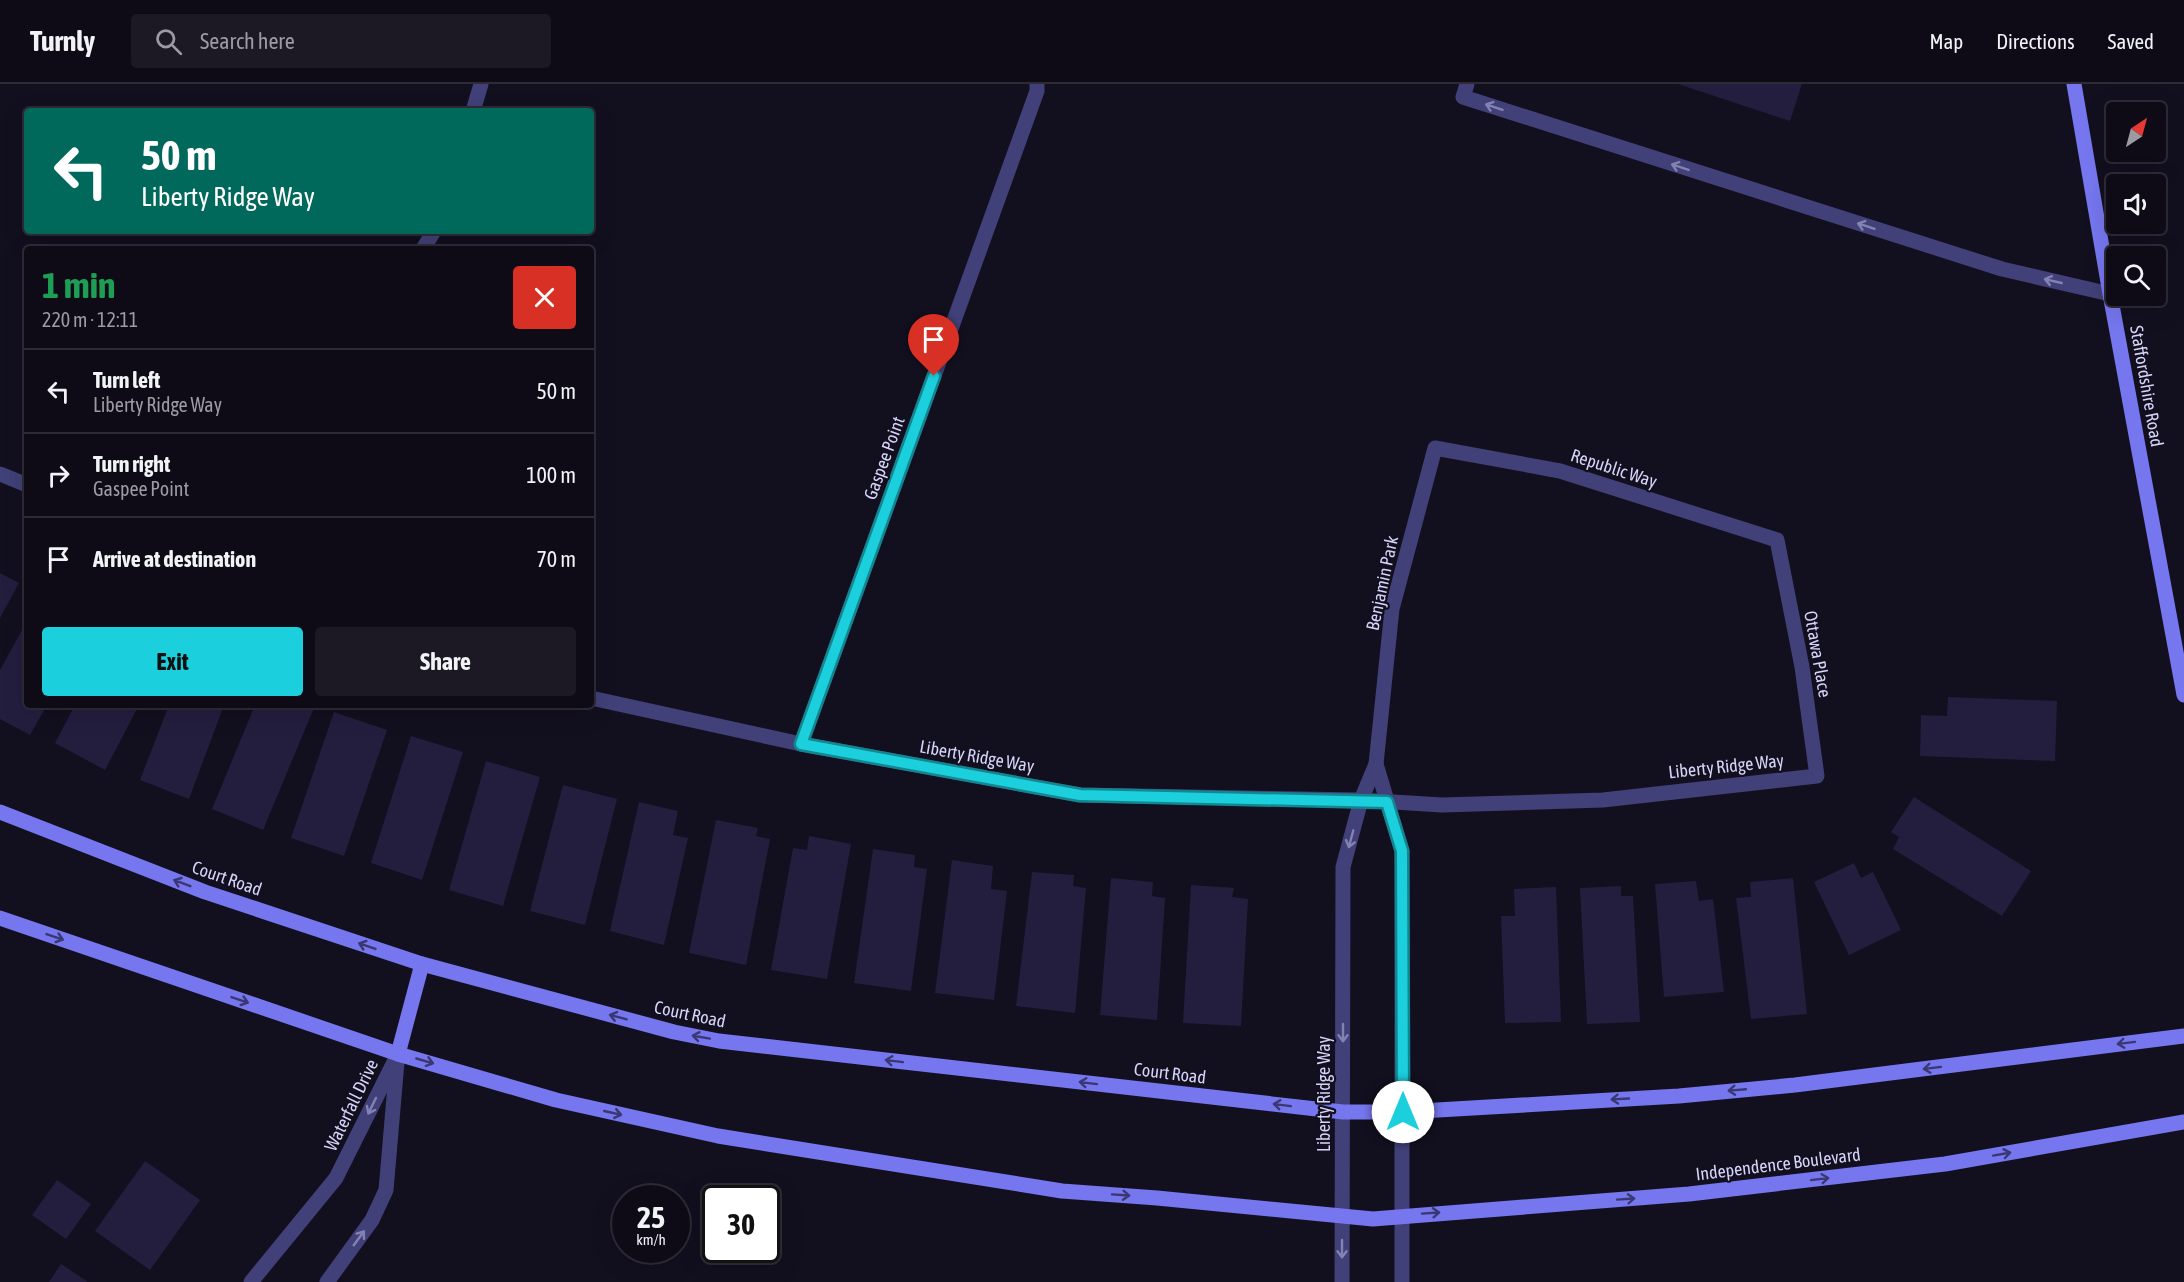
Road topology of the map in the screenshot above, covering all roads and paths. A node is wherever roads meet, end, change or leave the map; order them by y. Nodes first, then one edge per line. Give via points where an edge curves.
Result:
1 (481, 84) edge
2 (1037, 84) edge
3 (2074, 84) edge
4 (1465, 91) edge
5 (474, 108) edge
6 (2106, 271) edge
7 (2106, 293) edge
8 (2112, 306) edge
9 (1435, 448) joint
10 (0, 474) edge
11 (24, 484) edge
12 (1777, 540) joint
13 (2184, 695) edge
14 (594, 699) edge
15 (801, 744) junction
16 (1376, 764) junction
17 (1817, 776) joint
18 (1361, 800) junction
19 (1387, 802) junction
20 (0, 812) edge
21 (0, 918) edge
22 (422, 964) junction
23 (2184, 1036) edge
24 (398, 1053) junction
25 (1343, 1112) junction
26 (1403, 1112) junction
27 (2184, 1122) edge
28 (1342, 1216) junction
29 (1402, 1216) junction
30 (251, 1282) edge
31 (327, 1282) edge
32 (1342, 1282) edge
33 (1402, 1282) edge

1 - 5 street
2 - 15 street, Gaspee Point
3 - 6 main road, Staffordshire Road
7 -> 4 street via 2002,270
8 - 13 main road, Staffordshire Road
9 - 12 street, Republic Way via 1560,471
9 - 16 street, Benjamin Park via 1392,609
10 - 11 street
12 - 17 street, Ottawa Place via 1802,667
14 - 15 street, Liberty Ridge Way
15 - 18 street, Liberty Ridge Way via 1080,795
16 - 18 street, Liberty Ridge Way
16 - 19 street
17 - 19 street, Liberty Ridge Way via 1604,800 1442,805
18 - 19 street, Liberty Ridge Way
18 -> 25 street, Liberty Ridge Way via 1343,867
19 - 26 street via 1402,851
22 -> 20 main road, Court Road via 205,892
21 -> 24 main road
22 - 24 main road
25 -> 22 main road, Court Road via 719,1041
23 -> 26 main road via 1795,1085 1679,1096
24 -> 28 main road via 556,1100 718,1136 1062,1191
24 -> 30 street, Waterfall Drive via 336,1178
31 -> 24 street, Waterfall Drive via 372,1220 386,1190
25 - 26 main road, Court Road
25 - 28 street, Liberty Ridge Way
26 - 29 street
29 -> 27 main road, Independence Boulevard via 1689,1194 1945,1164
28 - 29 main road, Independence Boulevard
28 -> 32 street, Liberty Ridge Way
29 - 33 street

